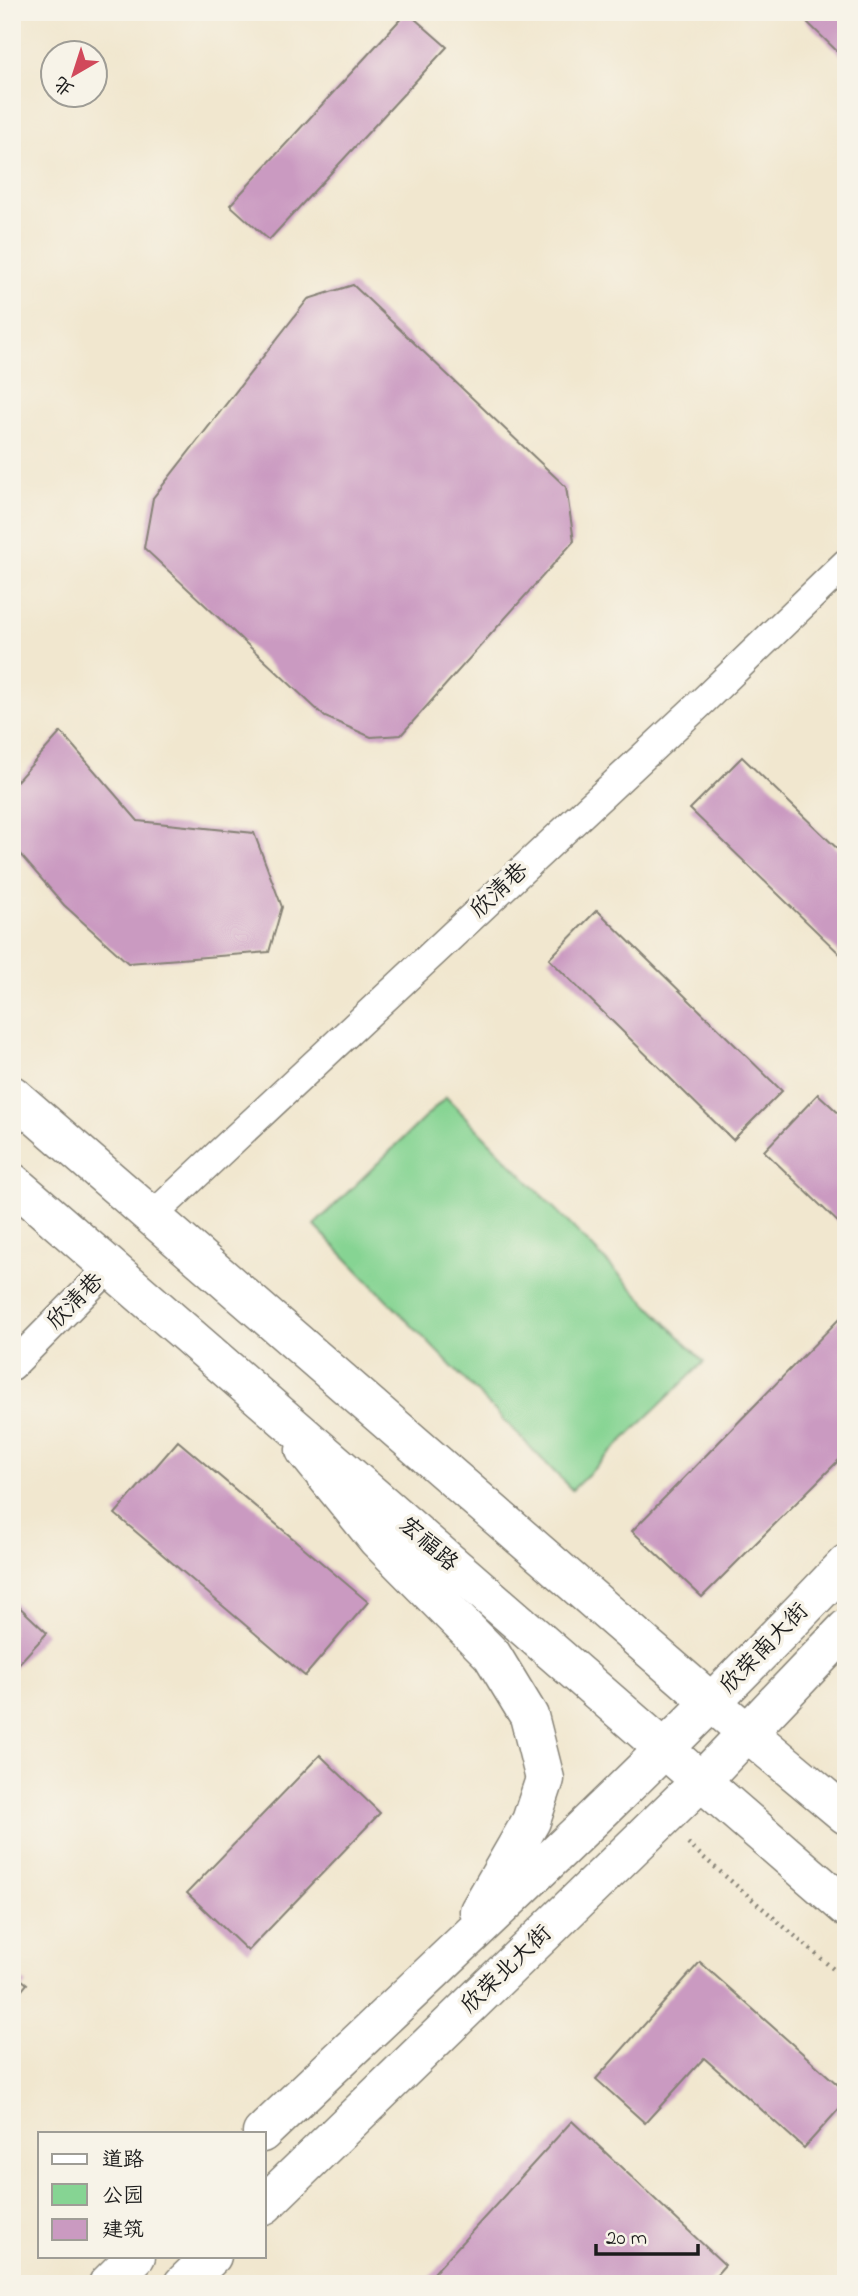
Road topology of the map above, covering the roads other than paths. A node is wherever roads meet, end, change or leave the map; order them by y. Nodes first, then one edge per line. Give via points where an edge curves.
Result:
1 (846, 563) edge
2 (12, 1095) edge
3 (12, 1182) edge
4 (151, 1217) junction
5 (111, 1266) junction
6 (12, 1366) edge
7 (273, 1410) junction
8 (846, 1564) edge
9 (846, 1629) edge
10 (712, 1703) junction
11 (747, 1732) junction
12 (665, 1751) junction
13 (701, 1781) junction
14 (846, 1815) edge
15 (846, 1907) edge
16 (459, 1947) junction
17 (263, 2132) edge
18 (266, 2203) edge
19 (134, 2258) edge
20 (210, 2258) edge
21 (108, 2284) edge
22 (183, 2284) edge

1 - 4 street, 欣清巷
2 - 4 street
3 - 5 street, 宏福路
4 - 10 street
5 - 6 street, 欣清巷
5 - 7 street, 宏福路
7 - 12 street, 宏福路
7 - 16 street via 377,1539 492,1655 529,1716 545,1779 531,1821
8 - 10 street, 欣荣南大街
9 - 11 street, 欣荣南大街
10 - 11 street
10 - 12 street
11 - 13 street, 欣荣北大街
11 - 14 street
12 - 13 street, 宏福路
12 - 16 street
13 - 15 street, 宏福路
13 - 18 street, 欣荣北大街
16 - 17 street
19 - 21 street
20 - 22 street

